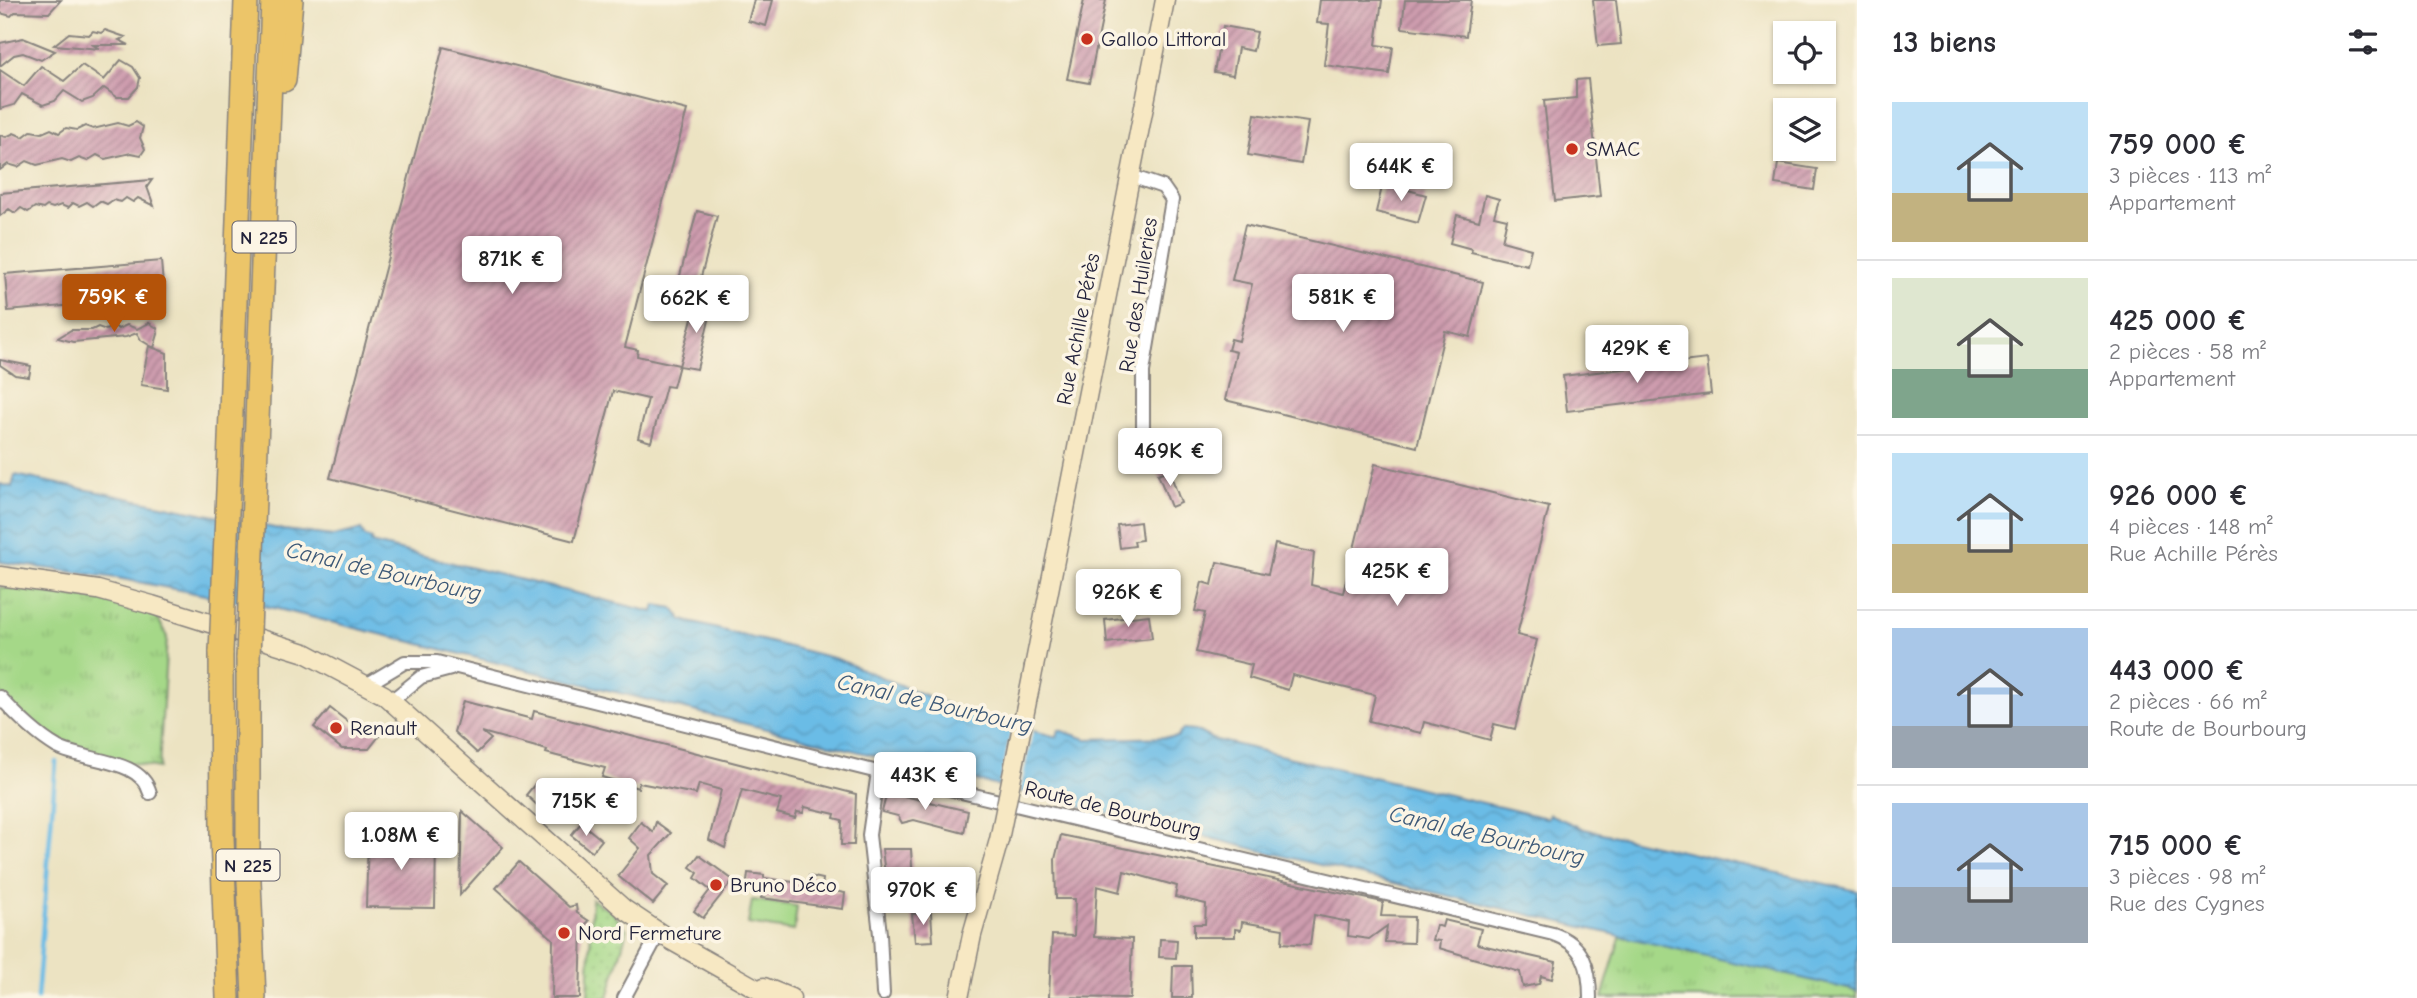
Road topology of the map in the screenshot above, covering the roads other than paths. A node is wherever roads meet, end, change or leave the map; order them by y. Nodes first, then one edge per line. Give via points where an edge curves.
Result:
1 (234, 0) edge
2 (246, 0) edge
3 (273, 0) edge
4 (291, 0) edge
5 (1166, 0) edge
6 (240, 156) junction
7 (1131, 176) junction
8 (264, 233) junction
9 (1143, 447) dead end
10 (0, 576) edge
11 (464, 669) junction
12 (368, 684) junction
13 (0, 697) edge
14 (391, 701) junction
15 (878, 772) junction
16 (150, 793) dead end
17 (999, 840) junction
18 (659, 933) junction
19 (694, 954) junction
20 (883, 994) dead end
21 (228, 998) edge
22 (254, 998) edge
23 (624, 998) edge
24 (773, 998) edge
25 (790, 998) edge
26 (958, 998) edge
27 (970, 998) edge
28 (1590, 998) edge

1 - 6 highway
2 - 6 highway, N 225
3 - 8 highway, N 225
4 - 8 highway via 281,122
5 - 7 street, Rue Achille Pérès
6 - 21 highway, N 225, bridge via 221,652
7 - 9 street, Rue des Huileries via 1163,187 1172,200 1143,372
7 - 17 street, Rue Achille Pérès, bridge
8 - 22 highway, N 225, bridge via 248,658 248,869
10 - 12 street via 121,595 291,648
11 - 12 street, Route de Bourbourg via 412,661 391,668
11 - 14 street, Route de Bourbourg via 432,671
11 - 15 street, Route de Bourbourg
12 - 14 street
13 - 16 street via 54,745 128,769 145,781
14 - 18 street via 587,878
15 - 20 street via 869,835
15 - 28 street, Route de Bourbourg via 1553,934 1568,940 1584,958
17 - 26 street
17 - 27 street
18 - 19 street
18 - 23 street
19 - 24 street
19 - 25 street

